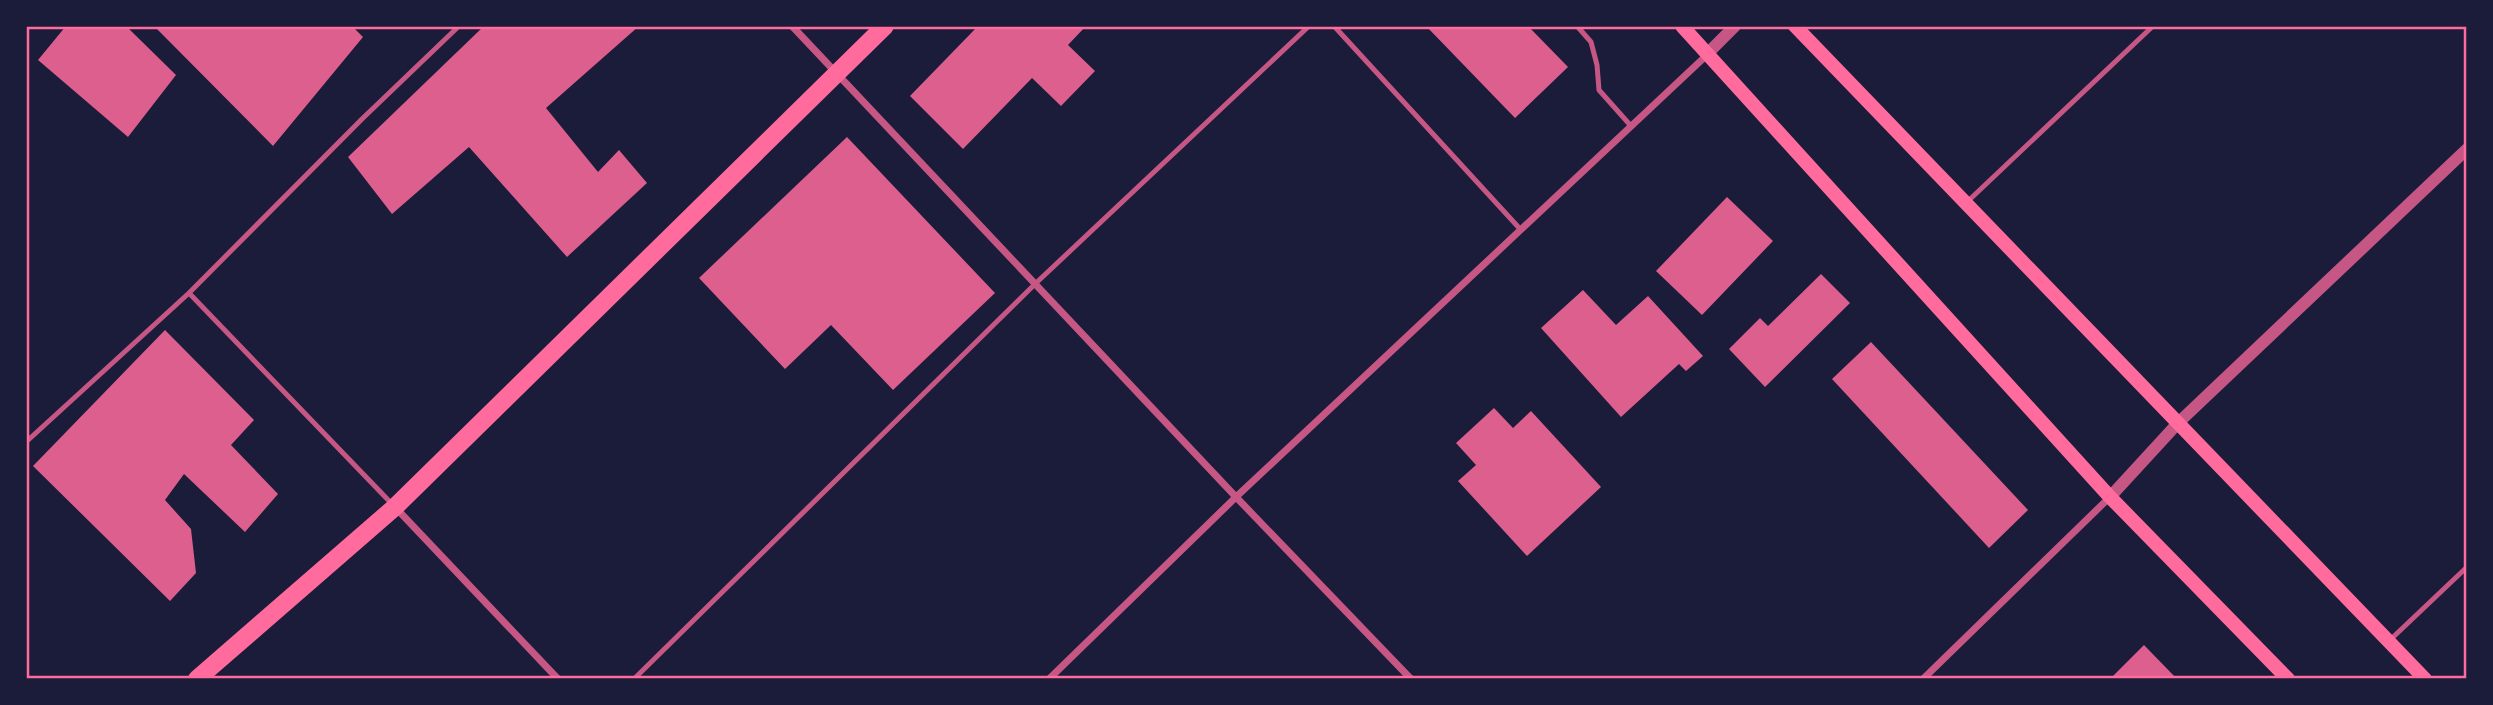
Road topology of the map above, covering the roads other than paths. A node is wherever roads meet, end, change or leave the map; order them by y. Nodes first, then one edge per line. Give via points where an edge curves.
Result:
1 (459, 26) edge
2 (792, 26) edge
3 (885, 26) edge
4 (1309, 26) edge
5 (1334, 26) edge
6 (1577, 26) edge
7 (1682, 26) edge
8 (1735, 26) edge
9 (1796, 26) edge
10 (2153, 26) edge
11 (1708, 53) junction
12 (838, 74) junction
13 (1631, 126) junction
14 (2467, 149) edge
15 (1966, 203) junction
16 (1521, 230) junction
17 (1035, 284) junction
18 (188, 293) junction
19 (2178, 423) junction
20 (26, 442) edge
21 (1236, 497) junction
22 (2110, 497) junction
23 (395, 507) junction
24 (2467, 567) edge
25 (2389, 641) junction
26 (197, 679) edge
27 (558, 679) edge
28 (634, 679) edge
29 (1049, 679) edge
30 (1411, 679) edge
31 (1923, 679) edge
32 (2288, 679) edge
33 (2425, 679) edge

1 - 18 lane
2 - 12 street
3 - 12 main road
4 - 17 lane
5 - 16 lane
6 - 13 lane via 1591,42 1599,90
7 - 11 main road
8 - 11 street
9 - 15 main road
10 - 15 lane
11 - 13 street
11 - 22 main road
12 - 17 street
12 - 23 main road
13 - 16 street
14 - 19 street
15 - 19 main road
16 - 21 street
17 - 21 street
17 - 28 lane
18 - 20 lane
18 - 23 lane
19 - 22 street
19 - 25 main road
21 - 29 street
21 - 30 street
22 - 31 street
22 - 32 main road
23 - 26 main road
23 - 27 street
24 - 25 lane
25 - 33 main road

